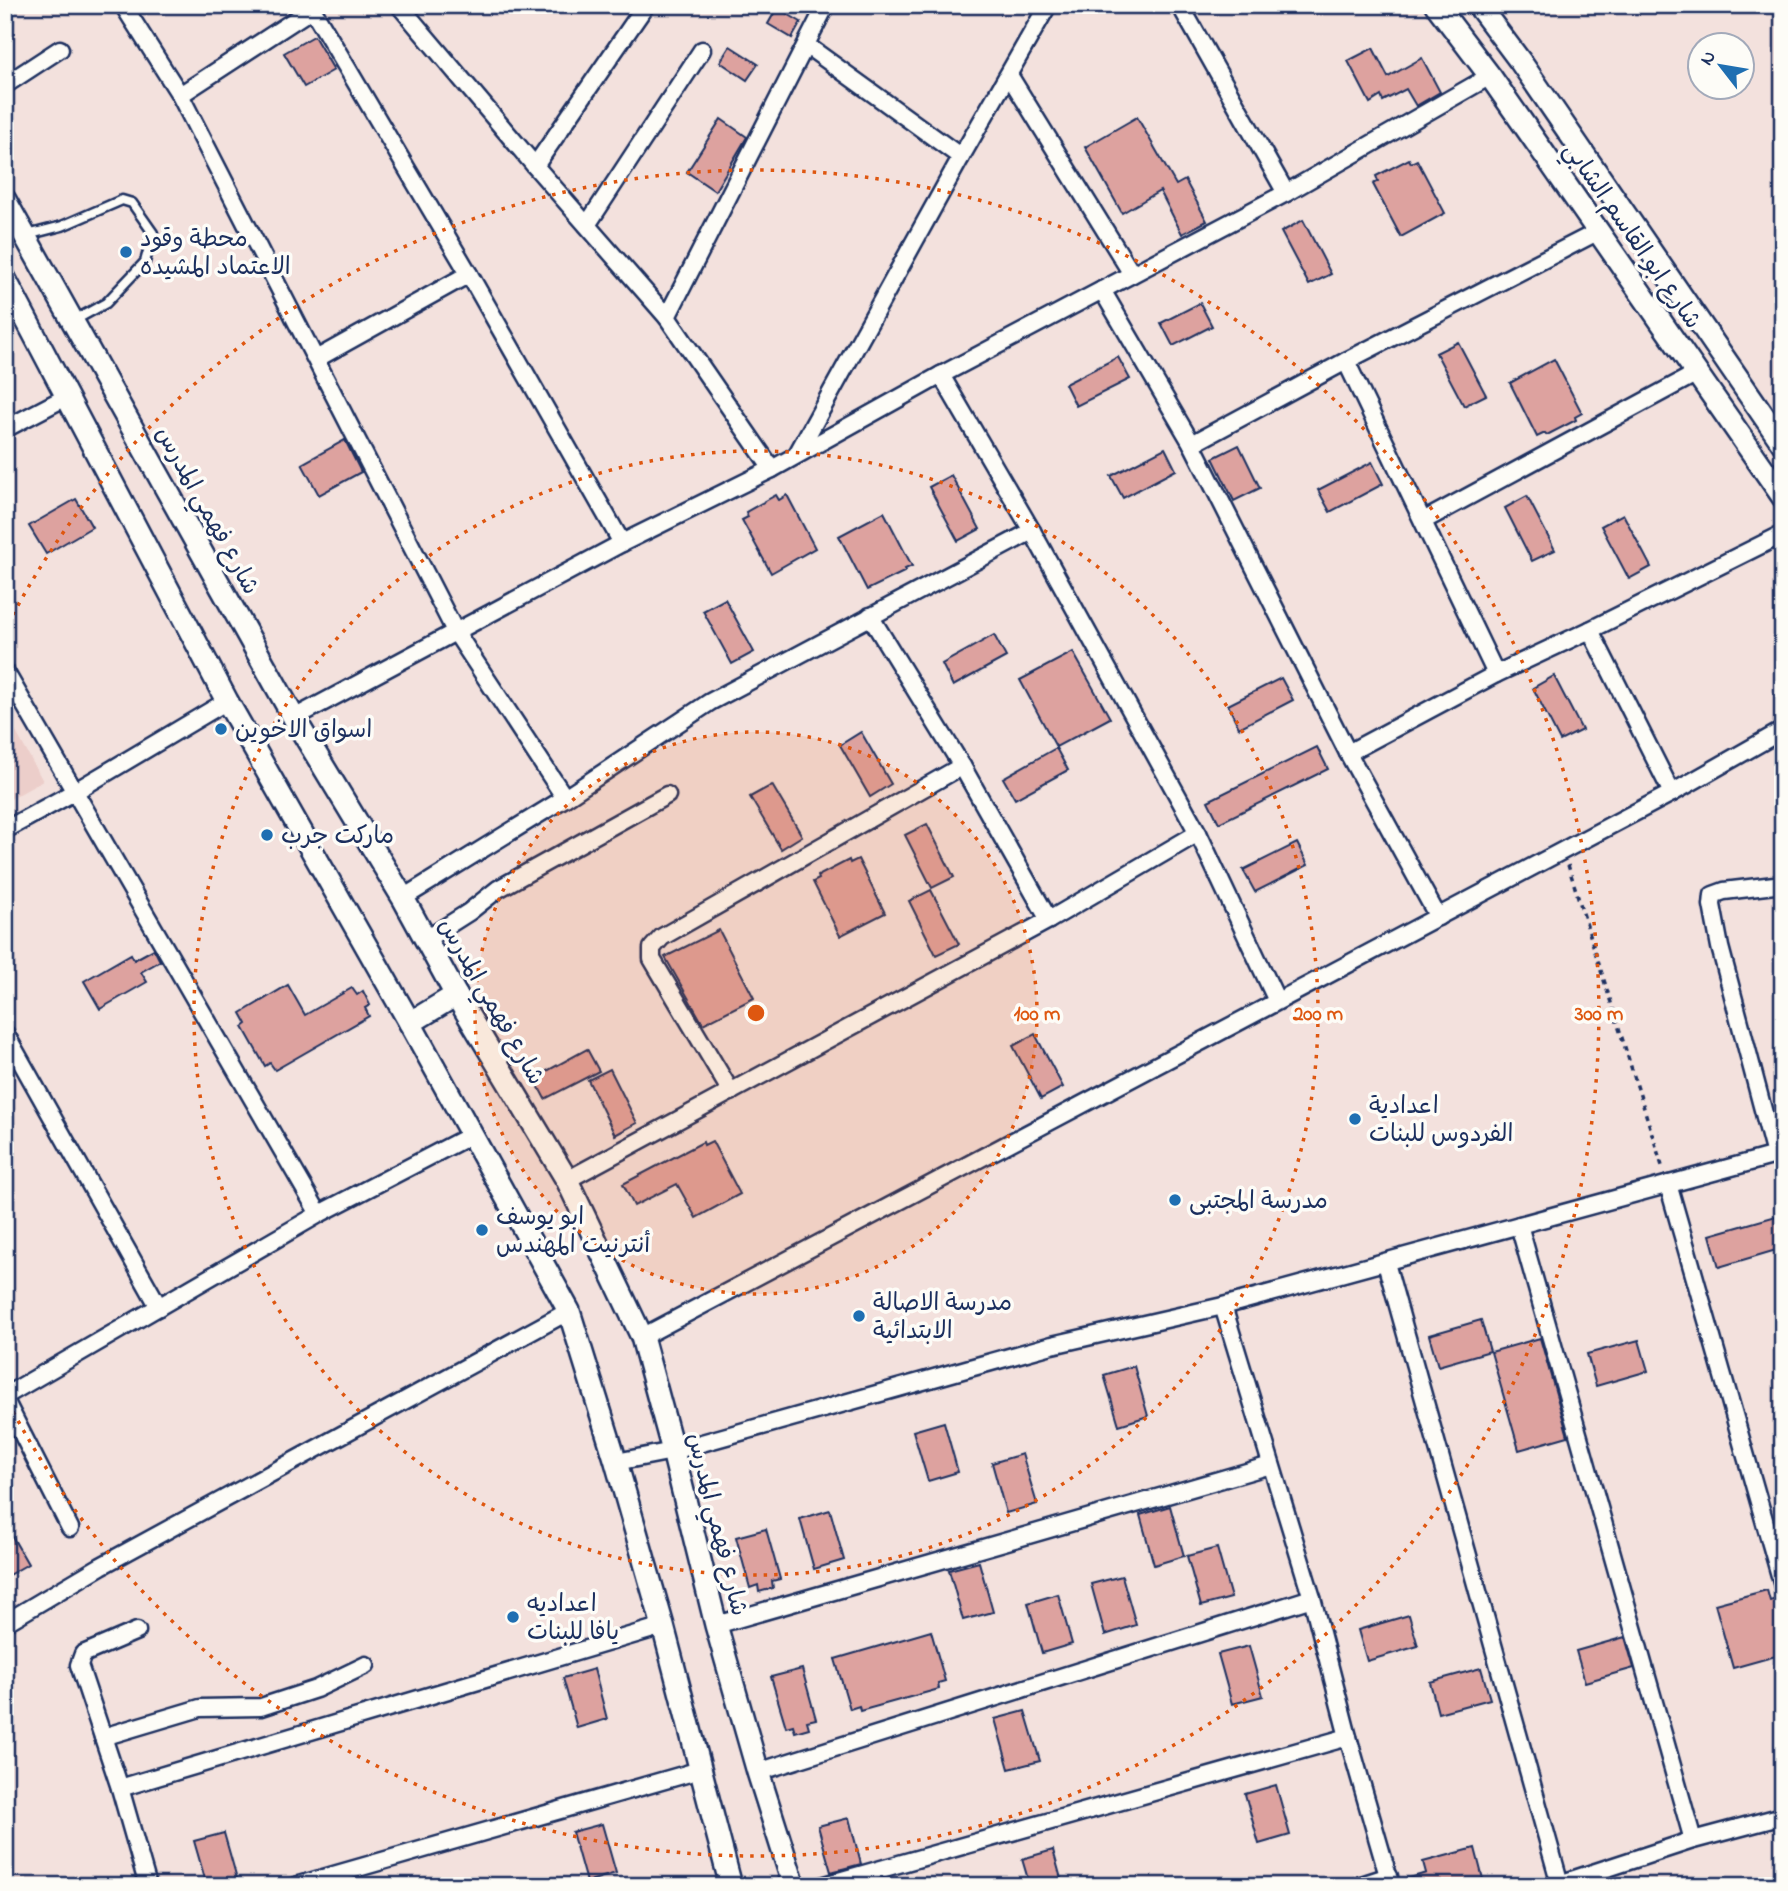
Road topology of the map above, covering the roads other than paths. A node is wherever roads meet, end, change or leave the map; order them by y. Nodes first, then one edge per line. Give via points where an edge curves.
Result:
1 (123, 5) edge
2 (399, 5) edge
3 (646, 5) edge
4 (826, 5) edge
5 (1048, 5) edge
6 (1180, 5) edge
7 (1436, 5) edge
8 (1478, 5) edge
9 (311, 7) edge
10 (806, 45) junction
11 (60, 49) dead end
12 (702, 50) dead end
13 (1009, 75) junction
14 (1490, 76) junction
15 (5, 85) edge
16 (180, 95) junction
17 (961, 158) junction
18 (535, 166) junction
19 (1286, 193) junction
20 (5, 200) edge
21 (587, 225) junction
22 (1599, 231) junction
23 (25, 235) junction
24 (469, 274) junction
25 (1132, 274) junction
26 (5, 279) edge
27 (1102, 290) junction
28 (667, 317) junction
29 (73, 322) junction
30 (316, 359) junction
31 (1346, 361) junction
32 (1697, 373) junction
33 (941, 375) junction
34 (68, 396) junction
35 (5, 429) edge
36 (1192, 443) junction
37 (1783, 444) edge
38 (797, 454) junction
39 (772, 469) junction
40 (1783, 497) edge
41 (1423, 521) junction
42 (1032, 531) junction
43 (1783, 534) edge
44 (622, 543) junction
45 (870, 616) junction
46 (1590, 630) junction
47 (456, 631) junction
48 (5, 671) edge
49 (1496, 674) junction
50 (227, 701) junction
51 (294, 718) junction
52 (1783, 730) edge
53 (1348, 753) junction
54 (962, 766) junction
55 (74, 792) junction
56 (1672, 793) junction
57 (667, 795) dead end
58 (565, 798) junction
59 (5, 830) edge
60 (1198, 833) junction
61 (1783, 884) edge
62 (403, 898) junction
63 (1437, 917) junction
64 (1049, 920) junction
65 (425, 940) junction
66 (456, 995) junction
67 (1277, 1001) junction
68 (410, 1023) junction
69 (5, 1033) edge
70 (731, 1092) junction
71 (471, 1135) junction
72 (1779, 1154) edge
73 (567, 1180) junction
74 (1668, 1184) junction
75 (319, 1213) junction
76 (1519, 1225) junction
77 (1386, 1263) junction
78 (1223, 1306) junction
79 (159, 1307) junction
80 (569, 1311) junction
81 (642, 1337) junction
82 (5, 1398) edge
83 (673, 1451) junction
84 (616, 1462) junction
85 (1271, 1465) junction
86 (70, 1528) dead end
87 (1783, 1586) edge
88 (1312, 1598) junction
89 (5, 1623) edge
90 (716, 1625) junction
91 (663, 1626) junction
92 (137, 1630) dead end
93 (366, 1665) dead end
94 (103, 1737) junction
95 (1348, 1737) junction
96 (701, 1770) junction
97 (758, 1772) junction
98 (120, 1788) junction
99 (1783, 1816) edge
100 (1693, 1840) junction
101 (1390, 1881) edge
102 (1556, 1885) edge
103 (148, 1886) edge
104 (295, 1886) edge
105 (731, 1886) edge
106 (794, 1886) edge
107 (821, 1886) edge
108 (1358, 1886) edge

1 - 16 street
2 - 18 street
3 - 18 street
4 - 10 street
5 - 13 street
6 - 19 street
7 - 14 street, شارع ابو القاسم الشابي
8 - 37 street, شارع ابو القاسم الشابي
9 - 16 street
9 - 24 street
10 - 17 street
10 - 28 street
11 - 15 street
12 - 21 street
13 - 17 street
13 - 25 street
14 - 19 street
14 - 22 street, شارع ابو القاسم الشابي
16 - 30 street
17 - 38 street
18 - 21 street
19 - 25 street
20 - 23 street, شارع فهمي المدرس
21 - 28 street
22 - 31 street
22 - 32 street, شارع ابو القاسم الشابي
23 - 29 street, شارع فهمي المدرس
23 - 29 lane via 62,226 122,200 132,203 153,233 145,262 106,303
24 - 30 street
24 - 44 street
25 - 27 street
26 - 34 street
27 - 33 street
27 - 36 street
28 - 39 street
29 - 51 street, شارع فهمي المدرس
30 - 47 street
31 - 36 street
31 - 41 street
32 - 40 street, شارع ابو القاسم الشابي
32 - 41 street
33 - 38 street
33 - 42 street
34 - 35 street
34 - 50 street
36 - 53 street
38 - 39 street
39 - 44 street
41 - 49 street
42 - 45 street
42 - 60 street
43 - 46 street
44 - 47 street
45 - 54 street
45 - 58 street via 710,702
46 - 49 street
46 - 56 street
47 - 51 street
47 - 58 street
48 - 55 street
49 - 53 street
50 - 55 street
50 - 68 street
51 - 62 street, شارع فهمي المدرس
52 - 56 street
53 - 63 street
54 - 64 street
54 - 70 street via 662,937 652,948 652,959
55 - 59 street
55 - 75 street
56 - 63 street
57 - 65 street via 498,889
58 - 62 street
60 - 64 street
60 - 67 street
61 - 72 street via 1724,891 1713,895 1712,905
62 - 65 street, شارع فهمي المدرس
63 - 67 street
64 - 70 street
65 - 66 street, شارع فهمي المدرس
66 - 68 street
66 - 73 street, شارع فهمي المدرس
67 - 81 street
68 - 71 street
69 - 79 street
70 - 73 street
71 - 75 street
71 - 80 street
72 - 74 street
73 - 81 street, شارع فهمي المدرس
74 - 76 street
74 - 87 street
75 - 79 street
76 - 77 street
76 - 100 street
77 - 78 street
77 - 102 street
78 - 83 street via 1052,1345
78 - 85 street
79 - 82 street
80 - 84 street
80 - 89 street
81 - 83 street, شارع فهمي المدرس
82 - 86 street
83 - 84 street
83 - 90 street, شارع فهمي المدرس
84 - 91 street
85 - 88 street
85 - 90 street
88 - 95 street
88 - 97 street
90 - 97 street, شارع فهمي المدرس
91 - 96 street
91 - 98 street
92 - 94 street via 83,1654 79,1665
93 - 94 street via 316,1689 261,1707 200,1708
94 - 98 street
95 - 101 street
95 - 107 street
96 - 104 street
96 - 105 street
97 - 106 street, شارع فهمي المدرس
98 - 103 street
99 - 100 street
100 - 102 street
101 - 108 street

